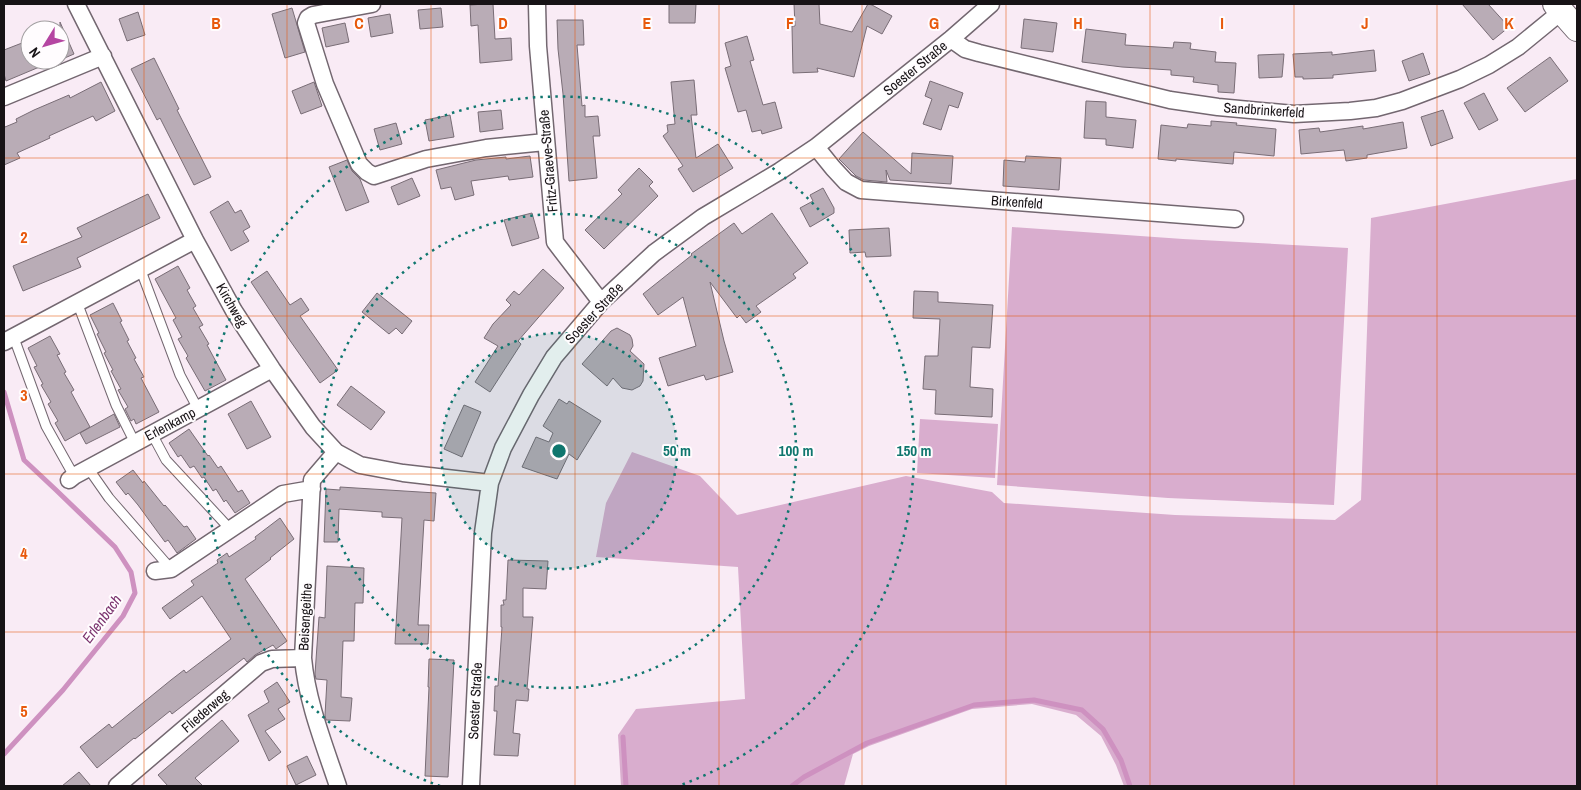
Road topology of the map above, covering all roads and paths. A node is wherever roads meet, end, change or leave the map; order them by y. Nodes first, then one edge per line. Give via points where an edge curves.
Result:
1 (76, 4) edge
2 (372, 4) edge
3 (537, 4) edge
4 (991, 4) edge
5 (1558, 8) edge
6 (1577, 29) edge
7 (951, 39) junction
8 (103, 56) junction
9 (4, 97) edge
10 (545, 142) junction
11 (816, 147) junction
12 (1235, 219) dead end
13 (195, 240) junction
14 (140, 268) junction
15 (77, 302) junction
16 (601, 302) junction
17 (9, 340) edge
18 (272, 369) junction
19 (198, 409) junction
20 (152, 434) junction
21 (135, 443) junction
22 (336, 452) junction
23 (77, 474) junction
24 (490, 483) junction
25 (312, 489) junction
26 (230, 530) junction
27 (163, 570) joint
28 (303, 658) junction
29 (117, 786) edge
30 (338, 786) edge
31 (471, 786) edge

1 - 8 street, Kirchweg
2 - 10 street via 313,14 306,23 324,84 359,164 367,172 374,176 434,158
3 - 10 street, Fritz-Graeve-Straße
4 - 7 street, Soester Straße
5 - 6 main road
5 - 7 street, Sandbrinkerfeld via 1518,47 1460,79 1402,102 1324,113 1264,112 1170,100 979,53 965,49
7 - 11 street, Soester Straße
8 - 9 street
8 - 13 street, Kirchweg
10 - 16 street, Fritz-Graeve-Straße via 555,242
11 - 12 street, Birkenfeld via 846,182 861,190
11 - 16 street, Soester Straße via 684,230
13 - 14 street
13 - 18 street, Kirchweg via 234,311
14 - 15 street
14 - 19 lane via 180,374
15 - 17 street
15 - 21 lane via 116,405
16 - 24 street, Soester Straße via 554,357 503,448
17 - 23 lane via 46,426
18 - 19 street, Erlenkamp
18 - 22 street, Kirchweg via 305,417
19 - 20 street, Erlenkamp
20 - 21 street, Erlenkamp
20 - 26 lane via 166,460
21 - 23 street, Erlenkamp
22 - 24 street, Kirchweg via 360,465
22 - 25 street, Beisengeithe via 312,480
23 - 27 lane via 108,498
24 - 31 street, Soester Straße via 483,533
25 - 26 street via 283,494
25 - 28 street, Beisengeithe
26 - 27 street
28 - 29 street, Fliederweg via 272,659 261,664
28 - 30 street, Beisengeithe via 310,701

